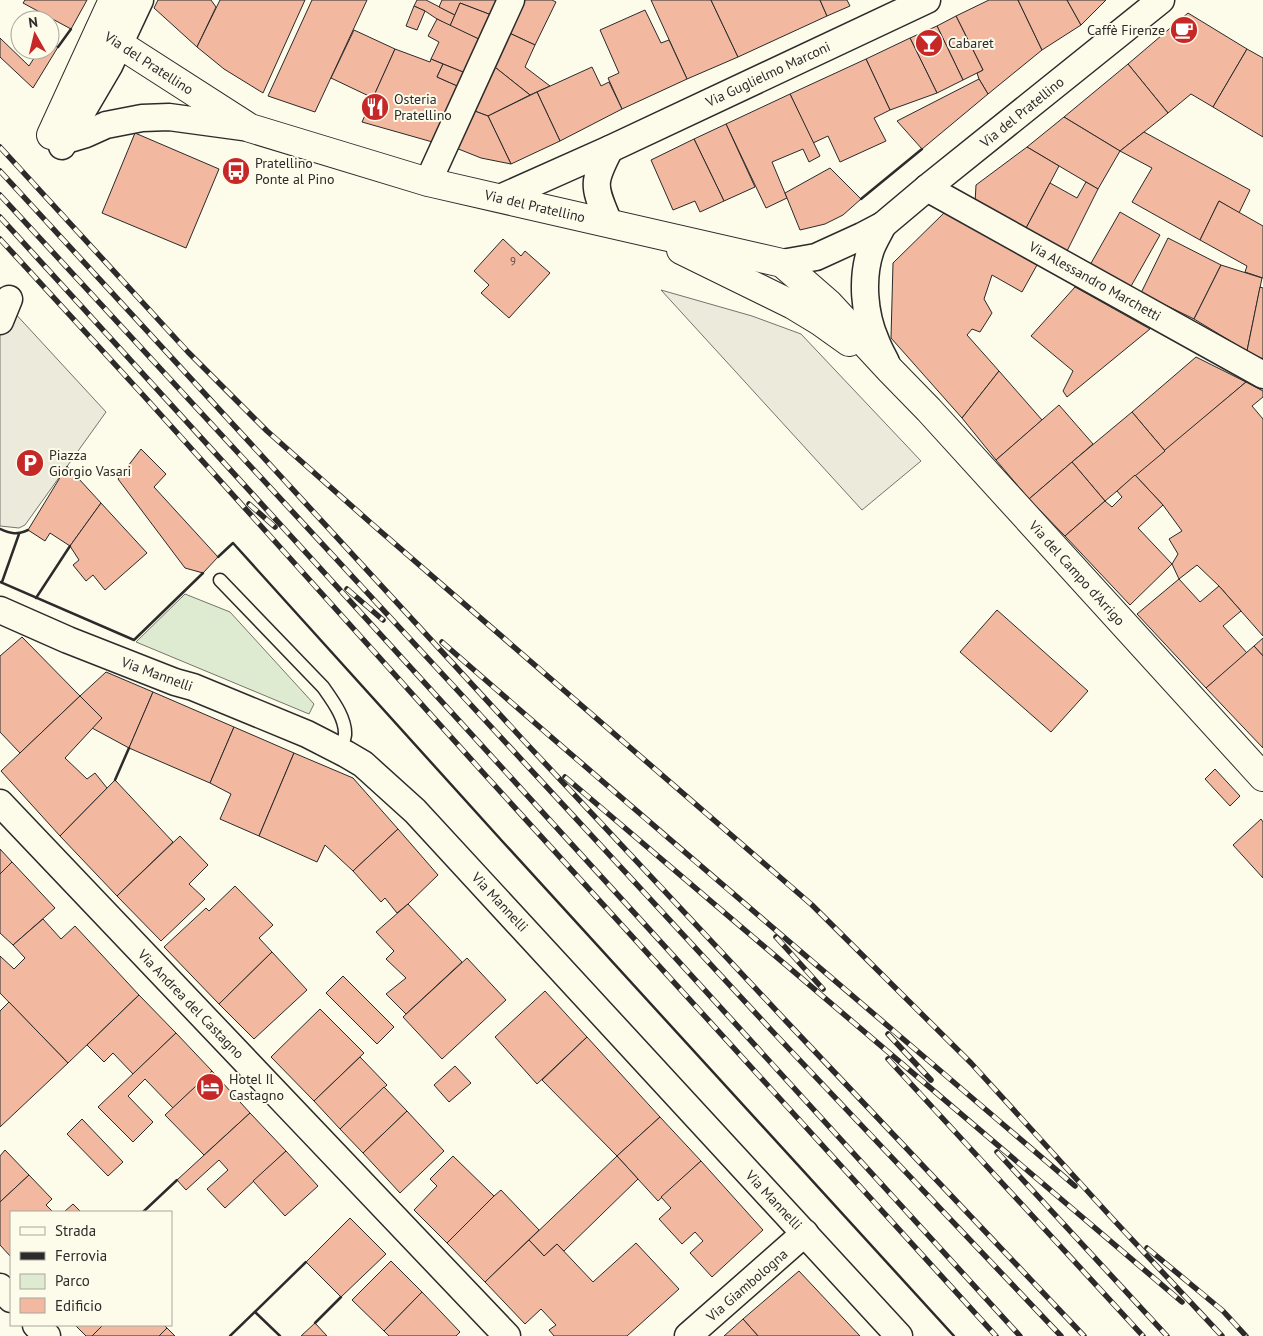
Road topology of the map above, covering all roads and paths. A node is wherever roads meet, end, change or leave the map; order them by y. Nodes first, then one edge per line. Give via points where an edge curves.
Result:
1 (112, 0) edge
2 (140, 0) edge
3 (511, 0) edge
4 (927, 0) edge
5 (1161, 0) edge
6 (109, 38) junction
7 (250, 128) junction
8 (67, 143) joint
9 (610, 149) junction
10 (428, 182) junction
11 (927, 188) junction
12 (500, 198) junction
13 (609, 223) junction
14 (883, 225) junction
15 (642, 230) junction
16 (782, 263) junction
17 (772, 294) joint
18 (890, 370) junction
19 (1263, 375) edge
20 (220, 580) dead end
21 (0, 610) edge
22 (341, 751) junction
23 (1263, 777) edge
24 (0, 803) edge
25 (805, 1233) junction
26 (0, 1287) edge
27 (10, 1298) edge
28 (37, 1326) edge
29 (47, 1336) edge
30 (507, 1336) edge
31 (688, 1336) edge
32 (899, 1336) edge

1 - 6 street
2 - 6 street
3 - 10 street
4 - 9 street, Via Guglielmo Marconi
5 - 11 street, Via del Pratellino
6 - 7 street, Via del Pratellino
6 - 8 street
7 - 8 street, Via del Pratellino via 169,117 142,118 106,125
7 - 10 street, Via del Pratellino
9 - 12 street, Via Guglielmo Marconi
9 - 13 street via 596,184
10 - 12 street, Via del Pratellino
11 - 14 street, Via del Pratellino
11 - 19 street, Via Alessandro Marchetti
12 - 13 street, Via del Pratellino
13 - 15 street, Via del Pratellino
14 - 16 street, Via del Pratellino via 822,254
14 - 18 street, Via del Pratellino via 871,249 865,291 868,317
15 - 16 street, Via del Pratellino
15 - 17 street, Via del Pratellino
16 - 18 street, Via del Campo d'Arrigo via 828,302
17 - 18 street, Via del Campo d'Arrigo via 821,322
18 - 23 street, Via del Campo d'Arrigo
20 - 22 lane via 332,700 342,718 345,733
21 - 22 street, Via Mannelli via 307,734
22 - 25 street, Via Mannelli via 364,764 415,811
24 - 30 street, Via Andrea del Castagno
25 - 31 street, Via Giambologna
25 - 32 street, Via Mannelli
26 - 27 street
28 - 29 street

